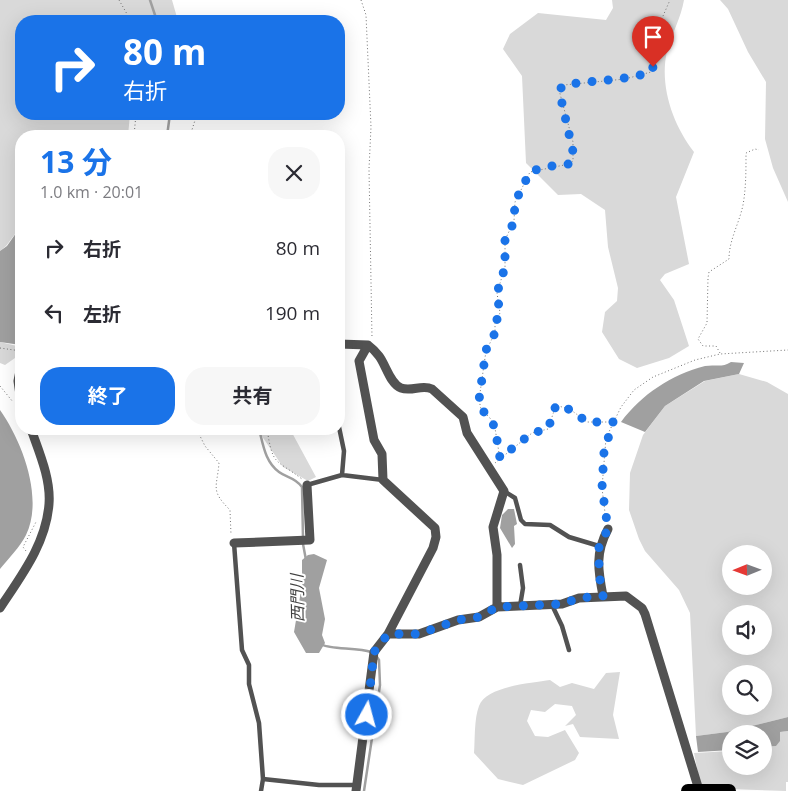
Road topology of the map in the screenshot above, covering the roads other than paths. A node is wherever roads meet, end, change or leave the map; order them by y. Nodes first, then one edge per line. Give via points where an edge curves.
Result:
1 (345, 344) edge
2 (368, 345) junction
3 (33, 435) edge
4 (341, 435) edge
5 (342, 474) junction
6 (383, 480) junction
7 (306, 485) joint
8 (504, 491) junction
9 (608, 529) road end
10 (234, 543) joint
11 (599, 546) junction
12 (520, 565) dead end
13 (603, 596) junction
14 (552, 605) junction
15 (520, 606) junction
16 (497, 607) junction
17 (0, 608) edge
18 (388, 634) junction
19 (570, 650) dead end
20 (263, 779) junction
21 (357, 788) edge
22 (699, 790) edge
23 (261, 791) edge
24 (688, 791) edge
25 (729, 791) edge

1 - 2 street
2 - 6 street via 359,361 374,440 382,454
2 - 8 street via 399,388 407,390 427,386 463,416 468,433
3 - 17 street via 46,477 49,503 44,530 35,553
4 - 5 lane via 344,451
5 - 6 lane
5 - 7 lane
6 - 18 street via 435,528 436,537
7 - 10 street via 310,540
8 - 11 lane via 515,498 520,520 525,524 550,526 568,537
8 - 16 street via 493,527 498,555
9 - 11 street
10 - 20 lane via 242,650 249,665 248,684 259,723
11 - 13 street
12 - 15 lane via 523,588
13 - 14 street
13 - 22 street via 626,596 645,614
14 - 15 street
14 - 19 lane
15 - 16 street
16 - 18 street via 479,617 458,620 419,634
18 - 21 street via 374,655
20 - 21 lane
20 - 23 lane
22 - 24 highway
22 - 25 highway

